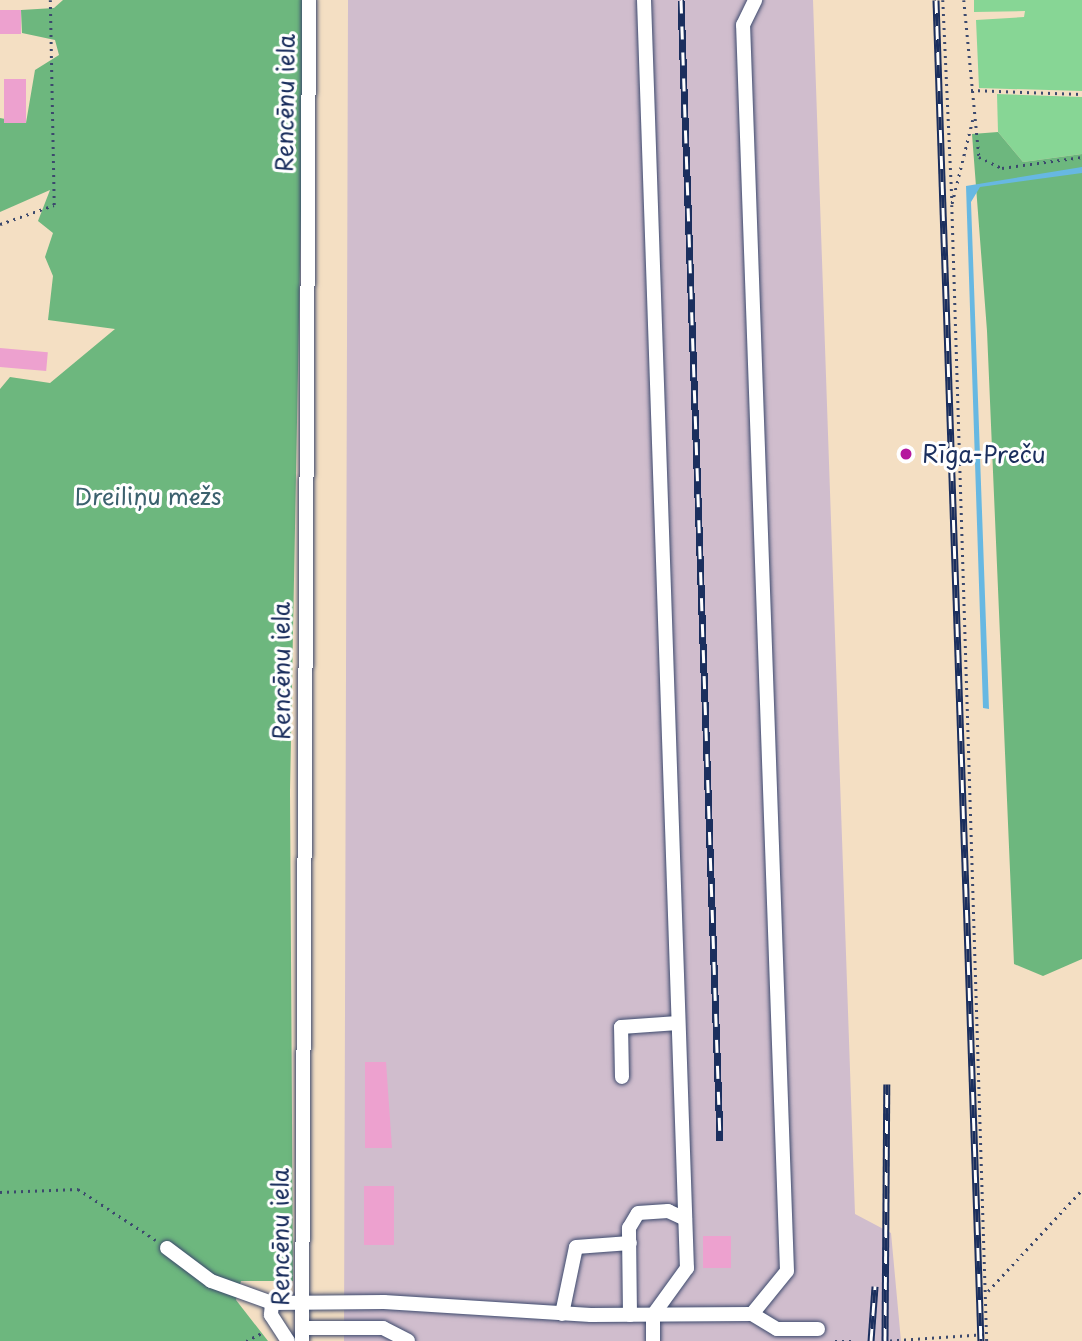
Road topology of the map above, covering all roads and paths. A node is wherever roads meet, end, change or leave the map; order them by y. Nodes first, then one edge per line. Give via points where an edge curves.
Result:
1 (50, 0) edge
2 (309, 0) edge
3 (644, 0) edge
4 (755, 0) edge
5 (943, 0) edge
6 (964, 0) edge
7 (971, 90) junction
8 (1082, 94) edge
9 (973, 120) junction
10 (1082, 157) edge
11 (952, 205) junction
12 (0, 224) edge
13 (678, 1023) junction
14 (622, 1077) dead end
15 (1082, 1190) edge
16 (0, 1192) edge
17 (685, 1219) junction
18 (630, 1243) junction
19 (167, 1248) joint
20 (986, 1292) junction
21 (302, 1300) junction
22 (272, 1303) junction
23 (562, 1314) junction
24 (752, 1314) junction
25 (630, 1315) junction
26 (653, 1315) junction
27 (276, 1321) junction
28 (818, 1329) dead end
29 (302, 1334) edge
30 (987, 1334) junction
31 (246, 1341) edge
32 (288, 1341) edge
33 (408, 1341) edge
34 (653, 1341) edge
35 (835, 1341) edge
36 (854, 1341) edge
37 (883, 1341) edge
38 (987, 1341) edge

1 - 12 path via 54,205
2 - 21 street, Rencēnu iela
3 - 13 street
4 - 24 street via 743,26 791,1243 787,1271
5 - 11 path
6 - 7 path
7 - 8 path
7 - 9 path
9 - 10 path via 987,164
9 - 11 path
11 - 20 path
13 - 14 street via 621,1027
13 - 17 street
15 - 20 path
16 - 19 path via 78,1189
17 - 18 street via 668,1211 638,1213
17 - 26 street via 687,1268
18 - 23 street via 576,1247
18 - 25 street
19 - 22 street via 211,1281
20 - 30 path
21 - 22 street
21 - 23 street
21 - 29 street, Rencēnu iela
22 - 27 street
23 - 25 street
24 - 26 street
24 - 28 street via 777,1329
25 - 26 street
26 - 34 street
27 - 31 path
27 - 32 street
29 - 33 street via 383,1328
30 - 37 path
30 - 38 path
35 - 36 path

